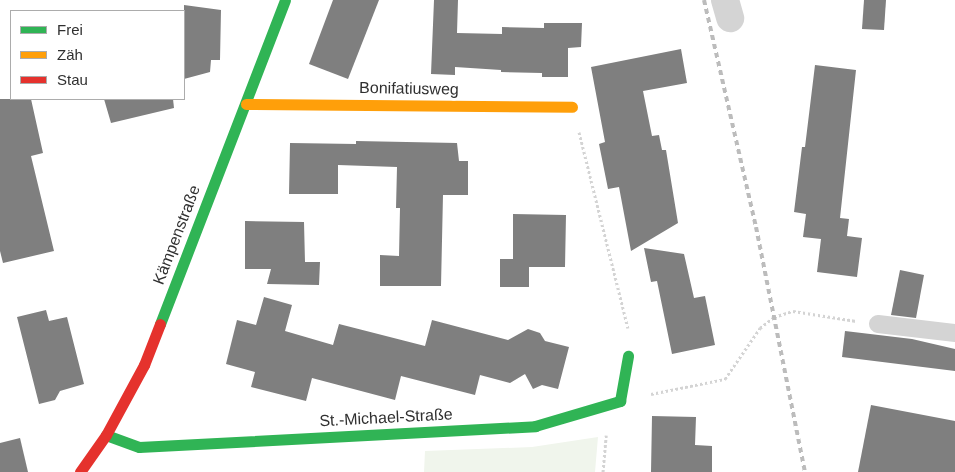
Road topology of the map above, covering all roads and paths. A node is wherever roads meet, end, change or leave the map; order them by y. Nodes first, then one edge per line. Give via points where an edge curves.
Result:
1 (285, 0) edge
2 (246, 104) junction
3 (572, 107) joint
4 (878, 324) joint
5 (955, 333) edge
6 (628, 356) joint
7 (620, 401) junction
8 (106, 435) junction
9 (80, 472) edge

1 - 2 street, Kämpenstraße
2 - 3 street, Bonifatiusweg
2 - 8 street, Kämpenstraße via 144,365
3 - 6 path via 627,320
4 - 5 lane
4 - 7 path via 792,311 774,317 760,328 724,380
6 - 7 street
7 - 8 street, St.-Michael-Straße via 535,426 139,447
8 - 9 street, Kämpenstraße

